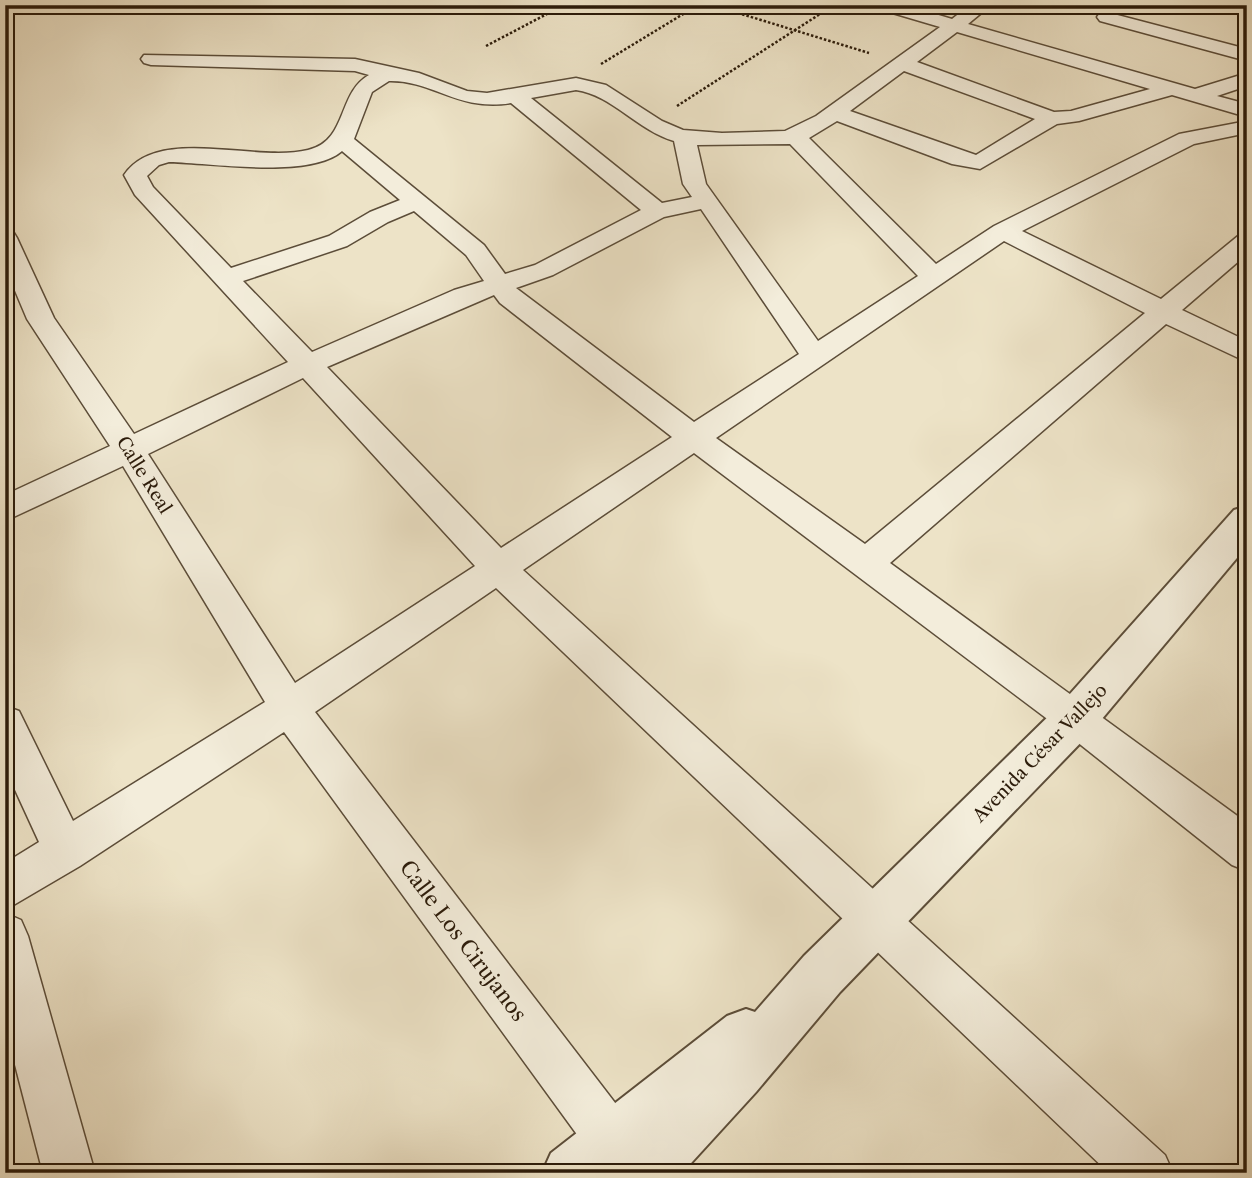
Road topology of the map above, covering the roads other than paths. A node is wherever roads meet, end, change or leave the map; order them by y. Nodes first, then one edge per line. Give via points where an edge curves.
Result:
1 (885, 5) edge
2 (982, 5) edge
3 (1107, 15) edge
4 (956, 26) junction
5 (1238, 32) dead end
6 (1075, 40) dead end
7 (1219, 46) junction
8 (1055, 55) junction
9 (1247, 55) edge
10 (151, 59) dead end
11 (903, 64) junction
12 (394, 75) junction
13 (1247, 79) edge
14 (1172, 89) junction
15 (1196, 96) junction
16 (518, 98) junction
17 (1247, 111) edge
18 (835, 113) junction
19 (1052, 118) junction
20 (1247, 127) edge
21 (684, 136) junction
22 (795, 136) junction
23 (342, 140) junction
24 (419, 201) junction
25 (707, 201) junction
26 (657, 211) junction
27 (1003, 231) junction
28 (5, 238) edge
29 (1247, 241) edge
30 (933, 276) junction
31 (223, 279) junction
32 (499, 286) junction
33 (1164, 313) junction
34 (1247, 353) edge
35 (814, 355) junction
36 (309, 364) junction
37 (692, 436) junction
38 (129, 450) junction
39 (5, 509) edge
40 (1247, 520) edge
41 (865, 564) junction
42 (498, 568) junction
43 (289, 708) junction
44 (1076, 718) junction
45 (5, 724) edge
46 (1247, 849) edge
47 (65, 851) junction
48 (5, 888) edge
49 (876, 919) junction
50 (5, 936) edge
51 (631, 1162) edge
52 (68, 1173) edge
53 (571, 1173) edge
54 (1147, 1173) edge

1 - 4 street
2 - 4 street
3 - 7 street
4 - 8 street
4 - 11 street
5 - 7 street
6 - 8 street
7 - 9 street
8 - 14 street
10 - 12 street via 355,65
11 - 18 street
11 - 19 street
12 - 16 street via 470,98
12 - 23 street via 372,80 364,88
13 - 15 street
14 - 15 street
14 - 19 street via 1072,117
15 - 17 street
16 - 21 street via 567,84 602,90 650,124
16 - 26 street
18 - 19 street via 960,159 980,162
18 - 22 street
20 - 27 street via 1187,139
21 - 22 street via 706,140
21 - 25 street via 695,184
22 - 30 street
23 - 24 street
23 - 31 street via 318,154 284,161 168,155 139,169 135,175 143,190
24 - 31 street via 338,241
24 - 32 street via 475,250
25 - 26 street
25 - 35 street
26 - 32 street via 544,270
27 - 30 street
27 - 33 street
28 - 38 street, Calle Real via 41,319
29 - 33 street
30 - 35 street
31 - 36 street
32 - 36 street via 463,296
32 - 37 street
33 - 34 street
33 - 41 street
35 - 37 street
36 - 38 street
36 - 42 street
37 - 41 street
37 - 42 street
38 - 39 street
38 - 43 street, Calle Real
40 - 44 street, Avenida César Vallejo
41 - 44 street
42 - 43 street
42 - 49 street
43 - 47 street
43 - 51 street, Calle Los Cirujanos
44 - 46 street
44 - 49 street, Avenida César Vallejo
45 - 47 street
47 - 48 street
49 - 51 street, Avenida César Vallejo via 737,1073
49 - 54 street
50 - 52 street
51 - 53 street, Avenida César Vallejo

